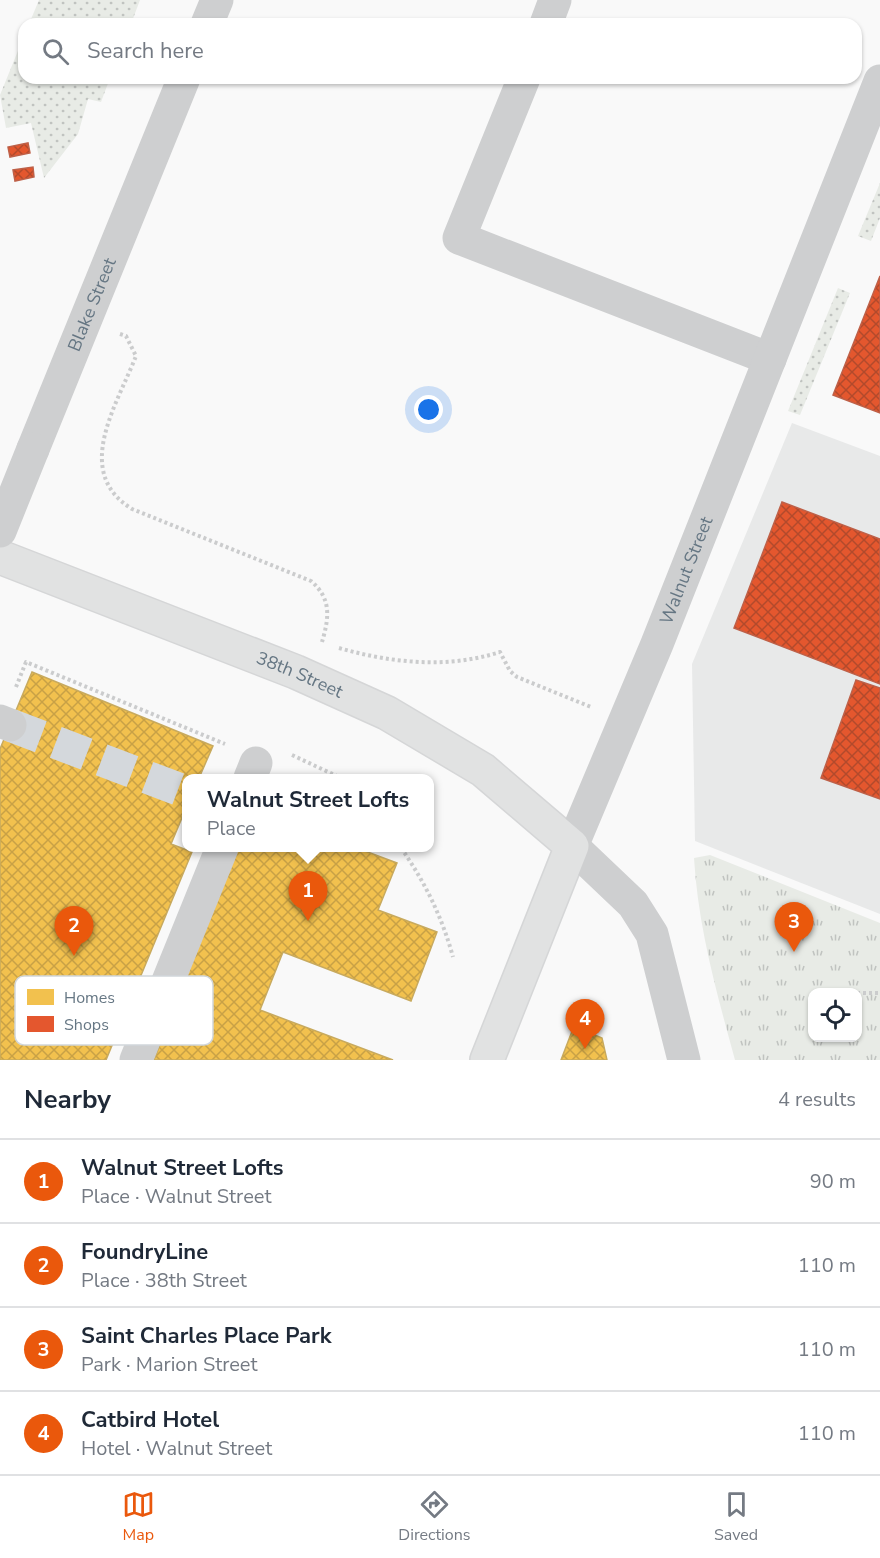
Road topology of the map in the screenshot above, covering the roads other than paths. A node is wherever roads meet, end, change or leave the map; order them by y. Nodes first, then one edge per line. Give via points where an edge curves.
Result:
1 (217, 0) edge
2 (555, 0) edge
3 (210, 18) edge
4 (548, 18) edge
5 (880, 81) edge
6 (182, 84) edge
7 (522, 84) edge
8 (770, 359) junction
9 (0, 531) edge
10 (0, 557) edge
11 (572, 846) junction
12 (220, 852) edge
13 (170, 976) edge
14 (142, 1045) edge
15 (136, 1060) edge
16 (487, 1060) edge
17 (684, 1060) edge

1 - 3 street
2 - 4 street
5 - 8 street, Walnut Street
6 - 9 street, Blake Street, bridge
7 - 8 street via 459,238
8 - 11 street, Walnut Street
10 - 11 main road, 38th Street via 296,672 387,713 483,770
11 - 16 main road, Walnut Street
11 - 17 street via 633,904 652,934
12 - 13 street
14 - 15 street

